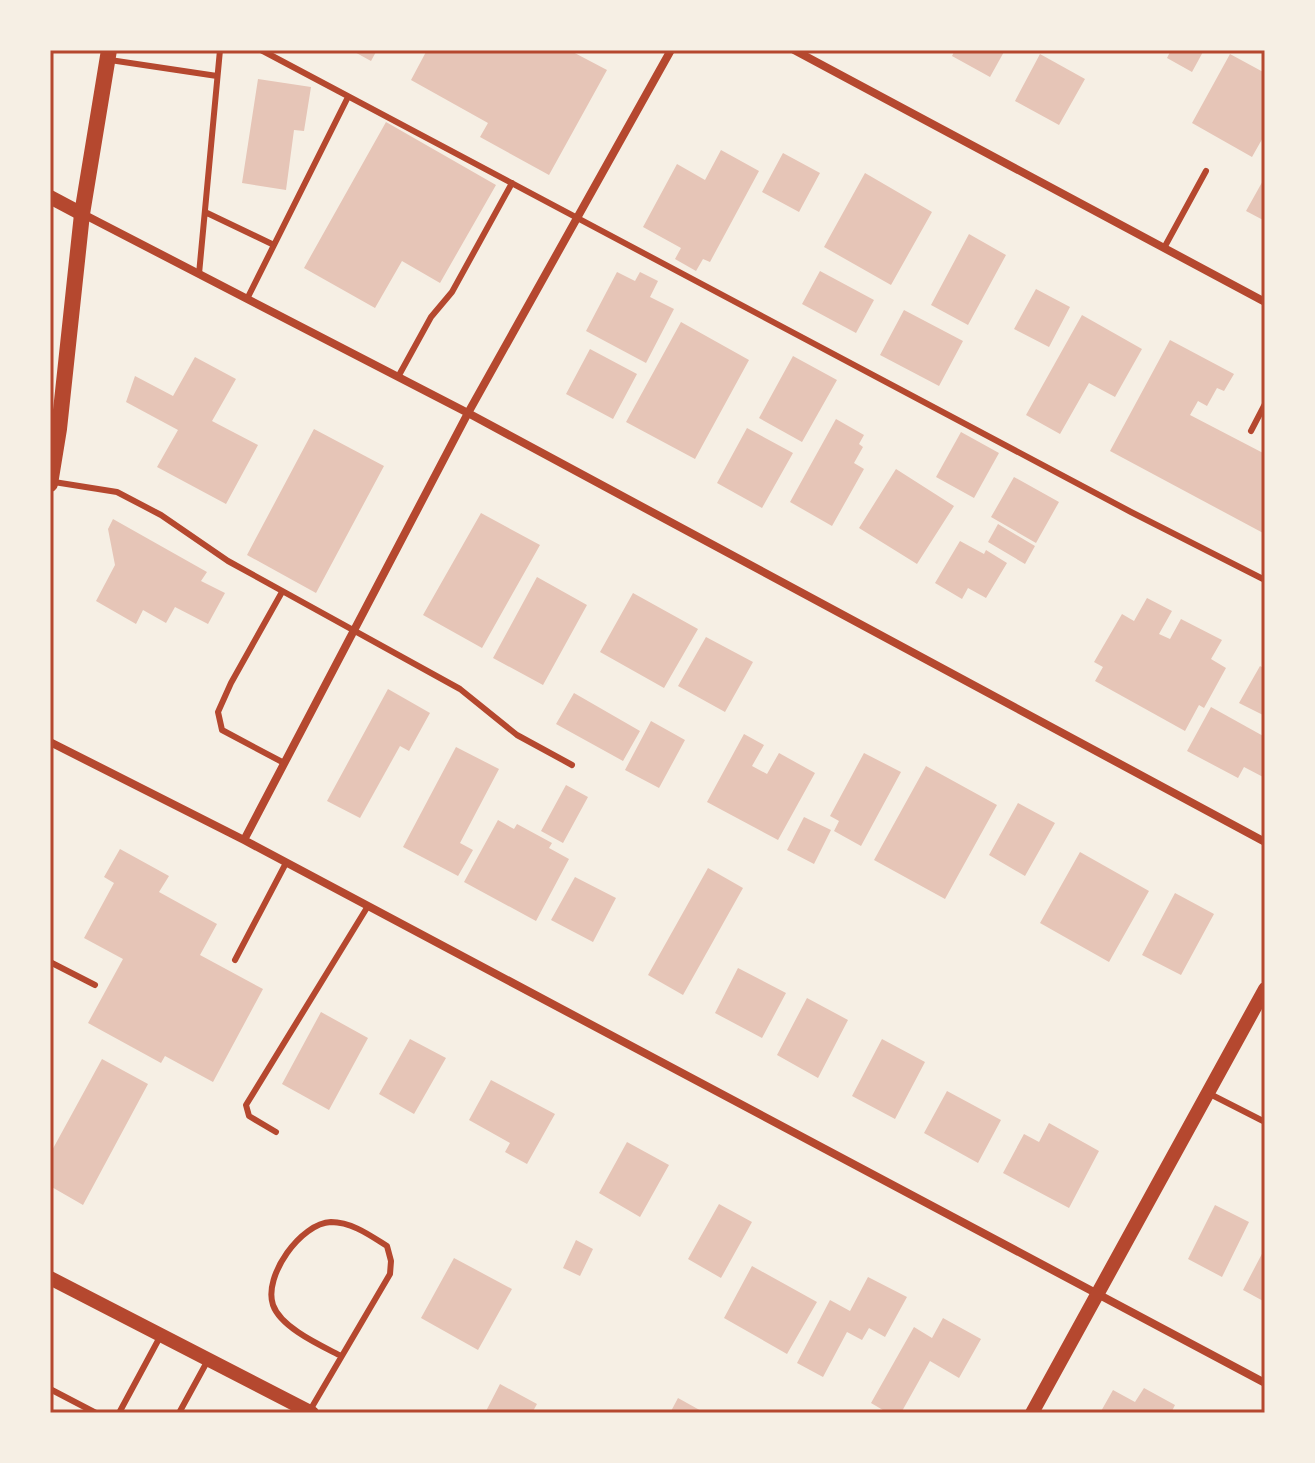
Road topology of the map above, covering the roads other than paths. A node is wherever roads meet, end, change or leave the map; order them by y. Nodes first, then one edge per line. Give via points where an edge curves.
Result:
1 (220, 50) edge
2 (261, 50) edge
3 (671, 50) edge
4 (794, 50) edge
5 (108, 55) edge
6 (217, 76) junction
7 (348, 97) junction
8 (1206, 171) dead end
9 (512, 183) junction
10 (50, 197) edge
11 (205, 212) junction
12 (82, 214) junction
13 (577, 218) junction
14 (274, 245) junction
15 (1164, 248) junction
16 (199, 274) junction
17 (247, 299) junction
18 (1265, 302) edge
19 (398, 377) junction
20 (1265, 404) edge
21 (468, 413) junction
22 (1251, 431) dead end
23 (50, 482) edge
24 (1265, 580) edge
25 (282, 592) junction
26 (353, 632) junction
27 (50, 742) edge
28 (284, 763) junction
29 (572, 765) dead end
30 (244, 840) junction
31 (1265, 842) edge
32 (286, 863) junction
33 (368, 906) junction
34 (235, 960) dead end
35 (50, 962) edge
36 (95, 985) dead end
37 (1265, 989) edge
38 (1208, 1093) junction
39 (1265, 1122) edge
40 (276, 1132) dead end
41 (50, 1278) edge
42 (1099, 1294) junction
43 (161, 1335) junction
44 (341, 1356) junction
45 (208, 1359) junction
46 (1265, 1383) edge
47 (50, 1389) edge
48 (310, 1412) edge
49 (96, 1413) edge
50 (119, 1413) edge
51 (179, 1413) edge
52 (1032, 1413) edge

1 - 6 lane
2 - 7 lane
3 - 13 street
4 - 15 street
5 - 6 lane
5 - 12 main road
6 - 11 lane
7 - 9 lane
7 - 14 lane
8 - 15 lane
9 - 13 lane
9 - 19 lane
10 - 12 street
11 - 14 lane
11 - 16 lane
12 - 16 street
12 - 23 main road
13 - 21 street
13 - 24 lane
14 - 17 lane
15 - 18 street
16 - 17 street
17 - 19 street
19 - 21 street
20 - 22 lane
21 - 26 street
21 - 31 street
23 - 25 lane via 117,492
25 - 26 lane
25 - 28 lane via 218,712 222,730
26 - 28 street
26 - 29 lane via 460,689 517,735
27 - 30 street
28 - 30 street
30 - 32 street
32 - 33 street
32 - 34 lane
33 - 40 lane via 246,1105 249,1116
33 - 42 street
35 - 36 lane
37 - 38 street
38 - 39 lane
38 - 42 street
41 - 43 street
42 - 46 street
42 - 52 street
43 - 45 street
43 - 50 lane
44 - 44 lane via 390,1274 391,1261 387,1246 350,1225 329,1222 311,1228 278,1266 273,1306 288,1324
44 - 48 lane
45 - 48 street
45 - 51 lane
47 - 49 lane

